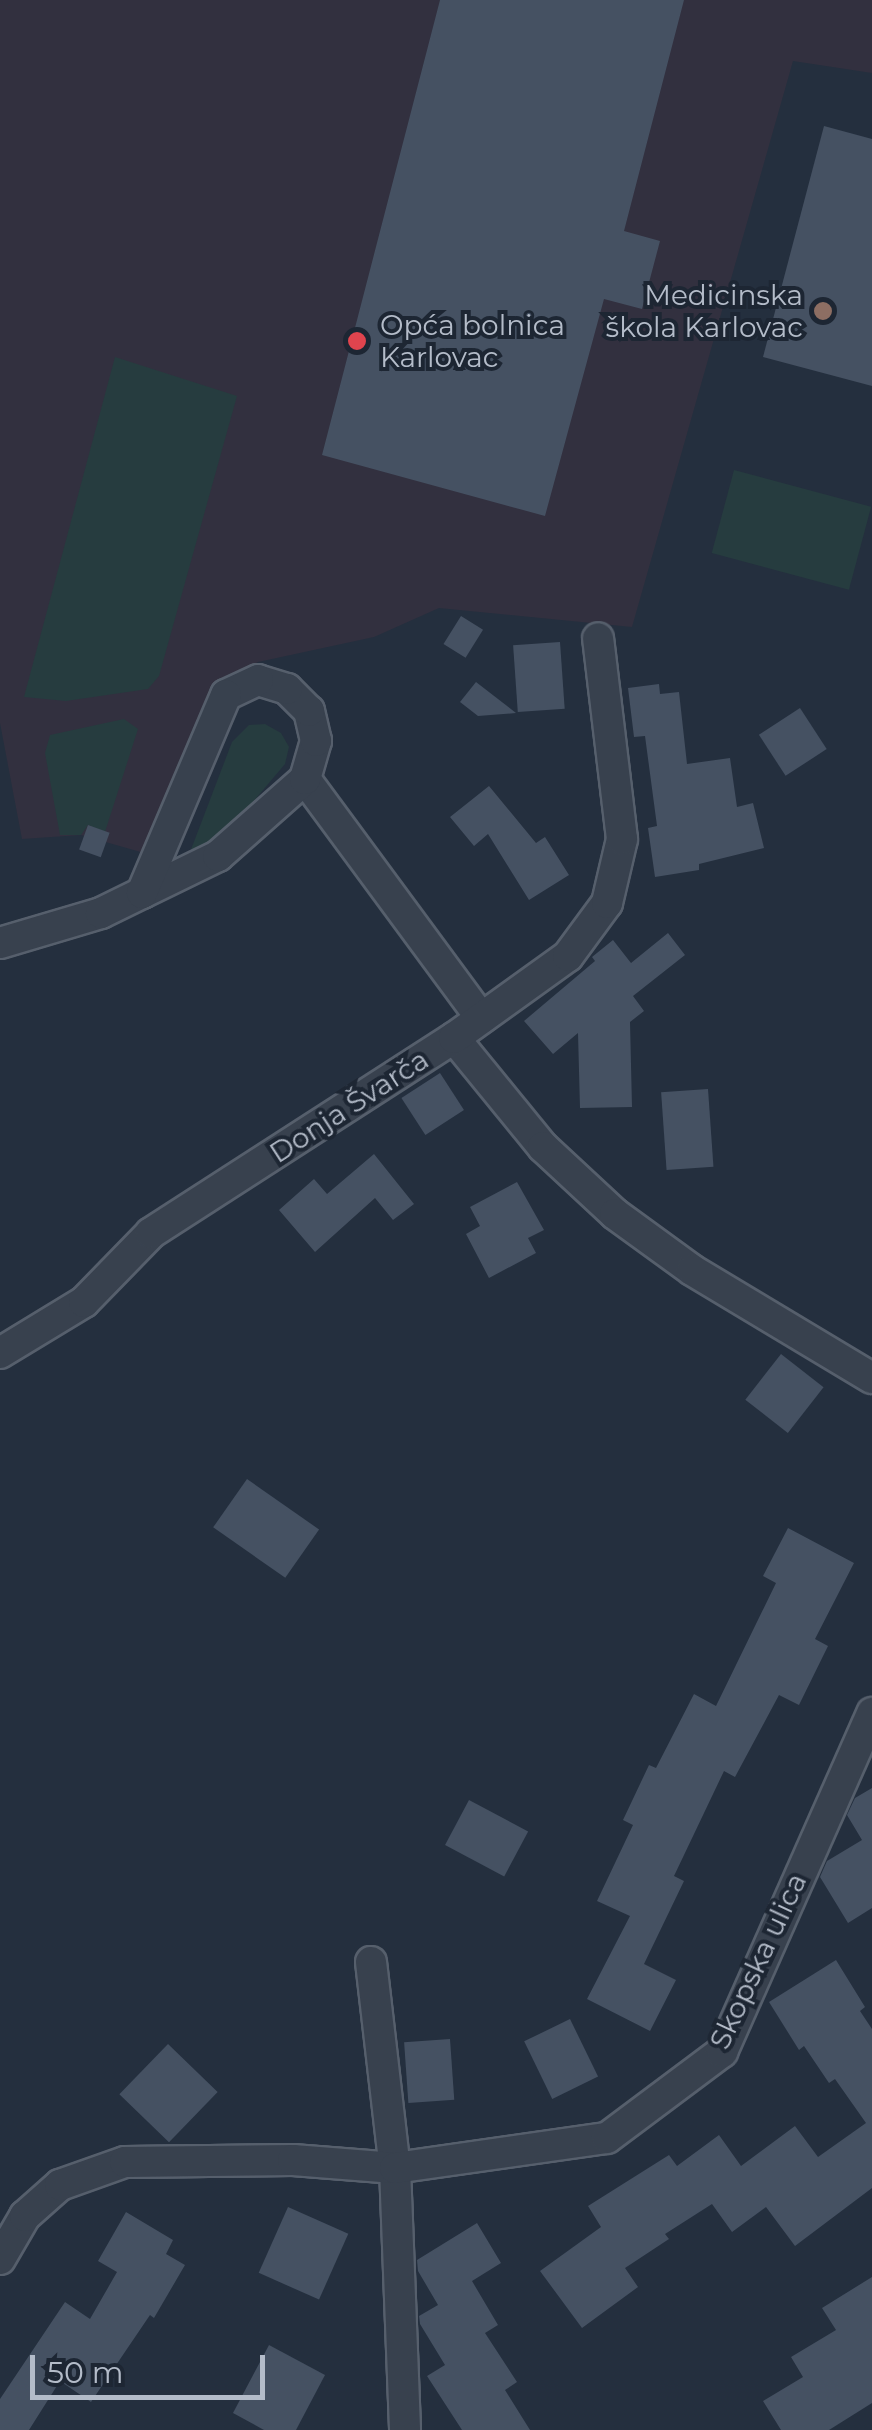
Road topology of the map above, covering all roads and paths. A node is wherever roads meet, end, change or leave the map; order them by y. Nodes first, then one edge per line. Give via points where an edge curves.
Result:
1 (598, 638) dead end
2 (304, 779) junction
3 (142, 894) junction
4 (0, 944) edge
5 (480, 1018) junction
6 (454, 1038) junction
7 (0, 1354) edge
8 (872, 1378) edge
9 (872, 1713) edge
10 (371, 1962) dead end
11 (395, 2168) junction
12 (0, 2258) edge
13 (406, 2430) edge

1 - 5 street via 622,838 607,903 568,956
2 - 3 street via 218,856
2 - 3 street via 316,741 309,711 288,688 258,680 226,694
2 - 5 street
3 - 4 street
5 - 6 street
6 - 7 street, Donja Švarča via 151,1233 84,1302
6 - 8 street, Donja Švarča via 544,1147 615,1214 692,1270
9 - 11 street, Skopska ulica via 722,2052 608,2138
10 - 11 street
11 - 12 street, Skopska ulica via 292,2160 125,2162 60,2185 25,2216
11 - 13 street

